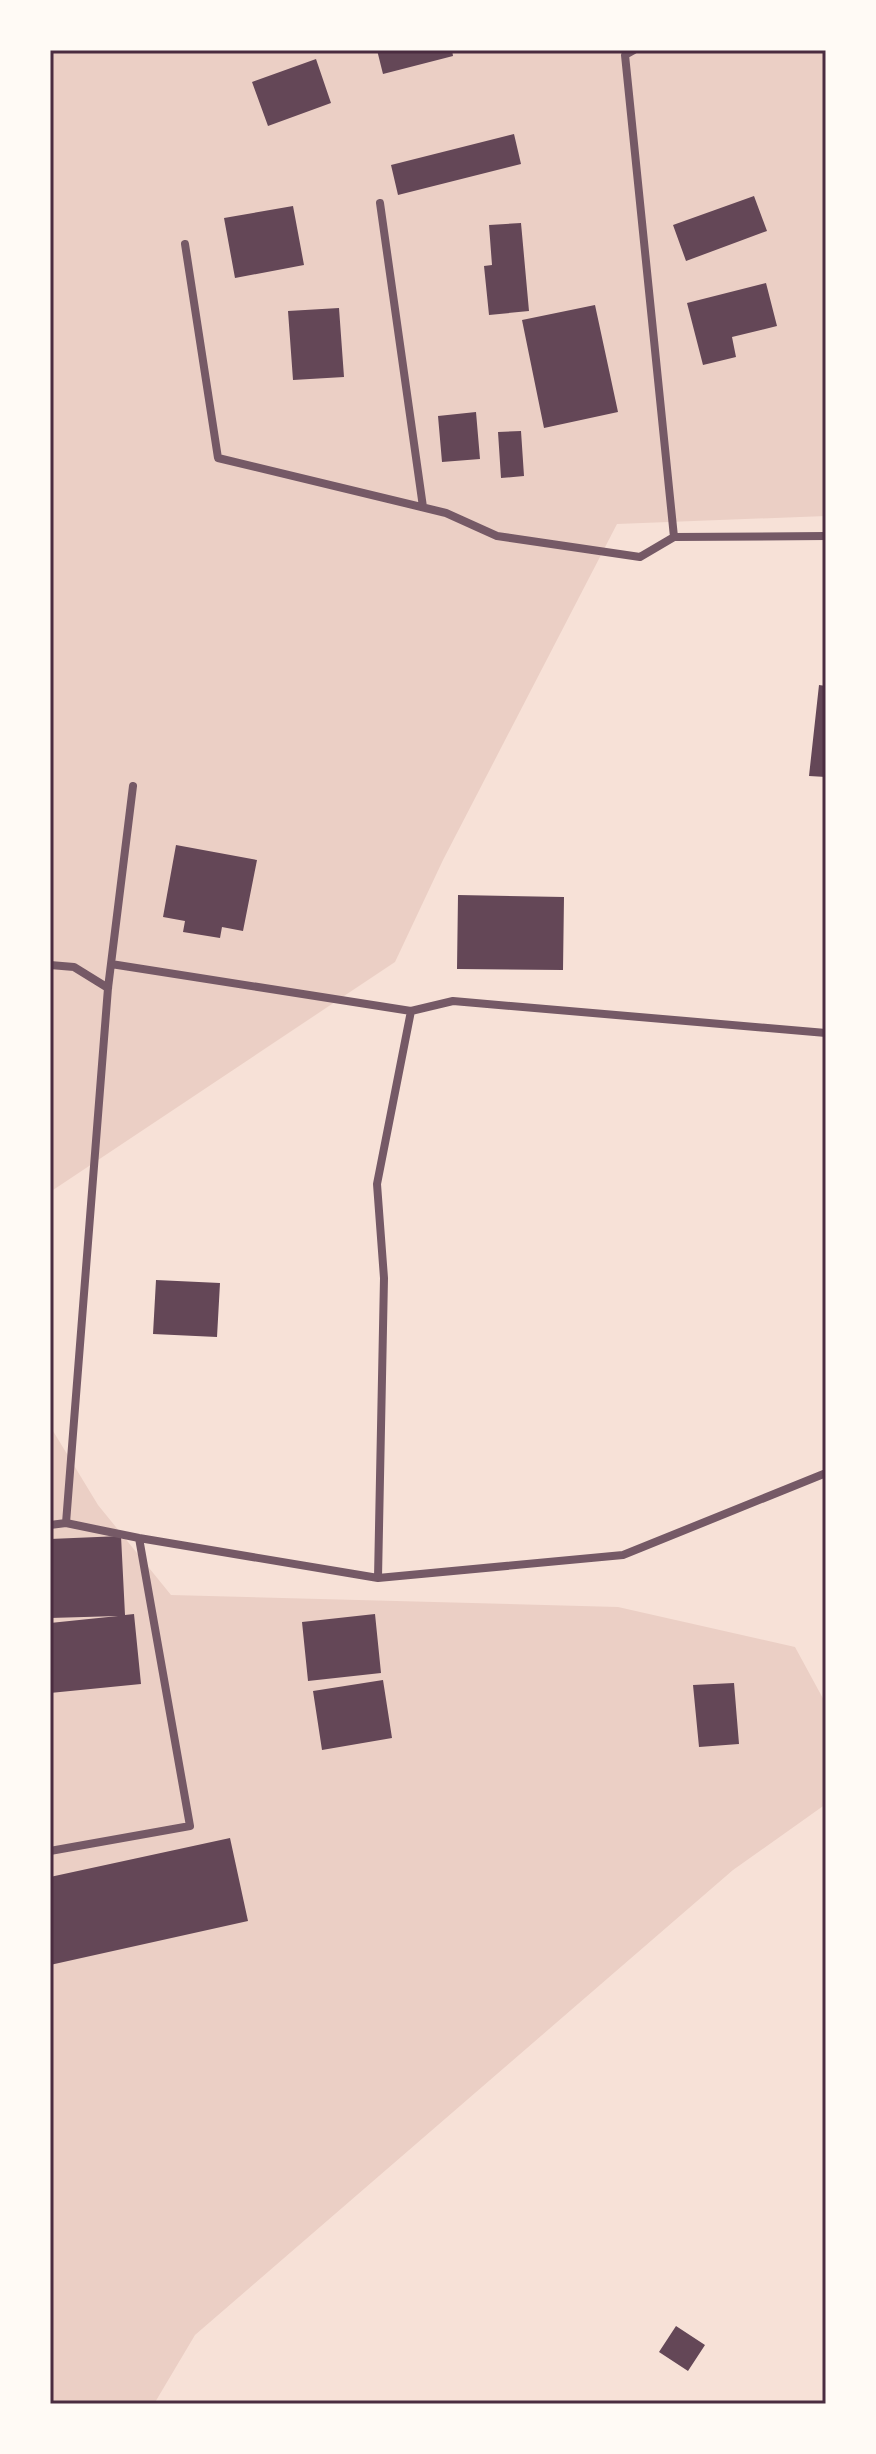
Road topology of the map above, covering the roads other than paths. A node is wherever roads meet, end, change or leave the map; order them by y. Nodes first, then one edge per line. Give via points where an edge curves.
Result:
1 (634, 50) edge
2 (380, 203) dead end
3 (185, 244) dead end
4 (423, 507) junction
5 (826, 536) edge
6 (674, 537) junction
7 (133, 786) dead end
8 (111, 964) junction
9 (50, 965) edge
10 (108, 988) junction
11 (411, 1011) junction
12 (826, 1033) edge
13 (826, 1473) edge
14 (66, 1523) junction
15 (50, 1525) edge
16 (139, 1538) junction
17 (378, 1578) junction
18 (50, 1851) edge

1 - 6 street via 625,55
2 - 4 street
3 - 4 street via 218,458
4 - 6 street via 497,536 640,557
5 - 6 street
7 - 8 street
8 - 10 street
8 - 11 street
9 - 10 street via 74,967
10 - 14 street
11 - 12 street via 453,1001
11 - 17 street via 377,1184 384,1278
13 - 17 street via 623,1555
14 - 15 street
14 - 16 street
16 - 17 street
16 - 18 street via 190,1826

